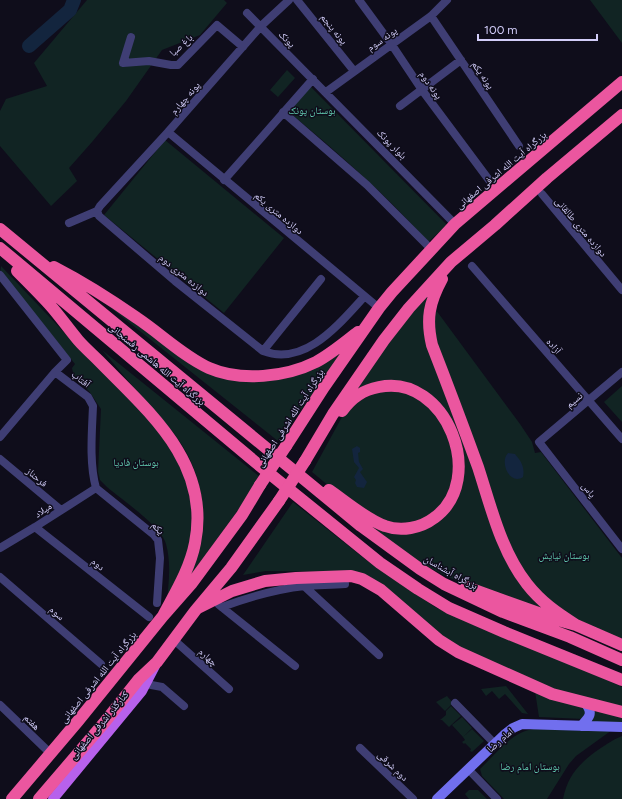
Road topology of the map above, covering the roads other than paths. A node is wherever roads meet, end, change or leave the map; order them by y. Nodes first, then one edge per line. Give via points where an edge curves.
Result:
1 (289, 0) edge
2 (298, 0) edge
3 (359, 0) edge
4 (442, 2) edge
5 (247, 12) dead end
6 (431, 16) junction
7 (260, 26) junction
8 (131, 37) dead end
9 (392, 44) junction
10 (243, 46) junction
11 (461, 60) junction
12 (354, 71) junction
13 (313, 79) junction
14 (622, 82) edge
15 (422, 90) junction
16 (326, 92) junction
17 (400, 106) dead end
18 (283, 112) junction
19 (622, 115) edge
20 (622, 121) edge
21 (607, 128) junction
22 (168, 132) junction
23 (519, 146) dead end
24 (224, 180) junction
25 (489, 180) dead end
26 (542, 194) dead end
27 (97, 211) junction
28 (69, 223) dead end
29 (456, 224) junction
30 (0, 229) edge
31 (0, 248) edge
32 (431, 249) junction
33 (0, 253) edge
34 (30, 253) junction
35 (451, 262) junction
36 (472, 266) dead end
37 (0, 275) edge
38 (321, 279) dead end
39 (622, 290) edge
40 (364, 297) junction
41 (379, 308) junction
42 (368, 325) junction
43 (263, 351) junction
44 (55, 372) junction
45 (622, 372) edge
46 (589, 400) junction
47 (0, 437) edge
48 (622, 439) edge
49 (318, 440) junction
50 (539, 442) joint
51 (0, 459) edge
52 (290, 467) junction
53 (96, 488) junction
54 (61, 510) junction
55 (35, 527) junction
56 (0, 548) edge
57 (622, 549) edge
58 (420, 569) junction
59 (0, 577) edge
60 (300, 582) junction
61 (157, 603) dead end
62 (217, 604) junction
63 (198, 608) junction
64 (163, 616) junction
65 (149, 617) dead end
66 (576, 625) junction
67 (174, 640) junction
68 (622, 645) edge
69 (379, 655) dead end
70 (622, 660) edge
71 (157, 662) junction
72 (101, 664) dead end
73 (295, 666) dead end
74 (622, 680) edge
75 (146, 684) junction
76 (229, 689) dead end
77 (455, 703) dead end
78 (585, 703) junction
79 (0, 704) edge
80 (184, 706) dead end
81 (622, 712) edge
82 (581, 726) junction
83 (622, 727) edge
84 (495, 744) junction
85 (360, 748) dead end
86 (50, 753) junction
87 (469, 770) junction
88 (12, 799) edge
89 (39, 799) edge
90 (53, 799) edge
91 (413, 799) edge
92 (437, 799) edge
93 (497, 799) edge

1 - 7 street, پونه چهارم
2 - 12 street, پونه پنجم
3 - 9 street, پونه دوم
4 - 6 street, پونه سوم
5 - 7 street, پونک
6 - 9 street, پونه سوم
6 - 11 street, پونه یکم
7 - 10 street, پونه چهارم
7 - 13 street, پونک
8 - 10 street, باغ صبا via 123,63 149,61 178,65 217,25
9 - 12 street, پونه سوم
9 - 15 street, پونه دوم
10 - 22 street, پونه چهارم
11 - 15 street
11 - 23 street, پونه یکم
12 - 16 street, پونه سوم
13 - 16 street, بلوار پونک
13 - 18 street
14 - 29 highway, بزرگراه آیت الله اشرفی اصفهانی
15 - 17 street
15 - 25 street, پونه دوم
16 - 29 street, بلوار پونک
18 - 24 street
18 - 32 street via 368,185
19 - 21 highway
20 - 21 street
21 - 35 highway
22 - 24 street, دوازده متری یکم
22 - 27 street, پونه چهارم
24 - 40 street, دوازده متری یکم
26 - 39 street, دوازده متری طالقانی
27 - 28 street
27 - 43 street, دوازده متری دوم via 99,216 152,261
29 - 32 highway, بزرگراه آیت الله اشرفی اصفهانی
30 - 34 highway, بزرگراه آیت الله هاشمی رفسنجانی
31 - 74 highway, بزرگراه آیت الله هاشمی رفسنجانی via 299,498 418,590 449,608
32 - 41 highway, بزرگراه آیت الله اشرفی اصفهانی
33 - 64 highway via 49,304 78,340 149,413 166,433 187,467 196,502 195,543 190,561
34 - 42 highway via 91,287 188,356 223,372 269,376 300,368 316,362
34 - 52 highway, بزرگراه آیت الله هاشمی رفسنجانی
35 - 49 highway via 395,325 347,392
35 - 66 highway via 432,299 429,326 432,345 511,558 526,584 547,606
36 - 46 street, آزاده
37 - 44 street via 67,360
38 - 43 street
40 - 41 street, دوازده متری یکم
40 - 43 street via 338,325 317,342 302,350 282,355
41 - 42 highway, بزرگراه آیت الله اشرفی اصفهانی
42 - 64 highway, بزرگراه آیت الله اشرفی اصفهانی, bridge via 208,562
44 - 47 street, آفتاب
44 - 53 street, آفتاب via 88,397 93,406 92,464
45 - 46 street, نسیم
46 - 48 street, آزاده
46 - 50 street, نسیم
49 - 52 highway via 351,400 361,392 389,386 413,390 435,407 450,429 459,467 454,495 441,514 432,520 422,525 396,528 373,520
49 - 63 highway, bridge via 232,568
50 - 57 street, یاس
51 - 54 street, فرحناز
52 - 58 highway, بزرگراه آبشناسان via 361,526
53 - 54 street, میلاد
53 - 61 street, یکم via 158,540 160,558
54 - 55 street, میلاد
55 - 56 street, میلاد
55 - 65 street, دوم
58 - 66 highway
58 - 70 highway, بزرگراه آبشناسان via 444,584 504,612
59 - 72 street, سوم
60 - 62 highway via 265,581 232,591
60 - 69 street
60 - 78 highway via 362,579 381,590 439,640 458,652 552,694
62 - 63 highway
62 - 73 street
63 - 67 highway
64 - 86 highway, بزرگراه آیت الله اشرفی اصفهانی
66 - 68 highway
67 - 71 highway
67 - 76 street, چهارم
71 - 75 main road, کنارگذر اشرفی اصفهانی
71 - 89 highway via 139,679
75 - 80 street via 162,687
75 - 90 main road, کنارگذر اشرفی اصفهانی
77 - 84 street
78 - 81 highway
78 - 82 street via 589,707 590,716
79 - 86 street, هفتم
82 - 83 street, امام رضا
82 - 84 street, امام رضا via 522,724 513,728
84 - 87 street, امام رضا
85 - 91 street, دوم شرقی
86 - 88 highway, بزرگراه آیت الله اشرفی اصفهانی
87 - 92 street, امام رضا
87 - 93 street

